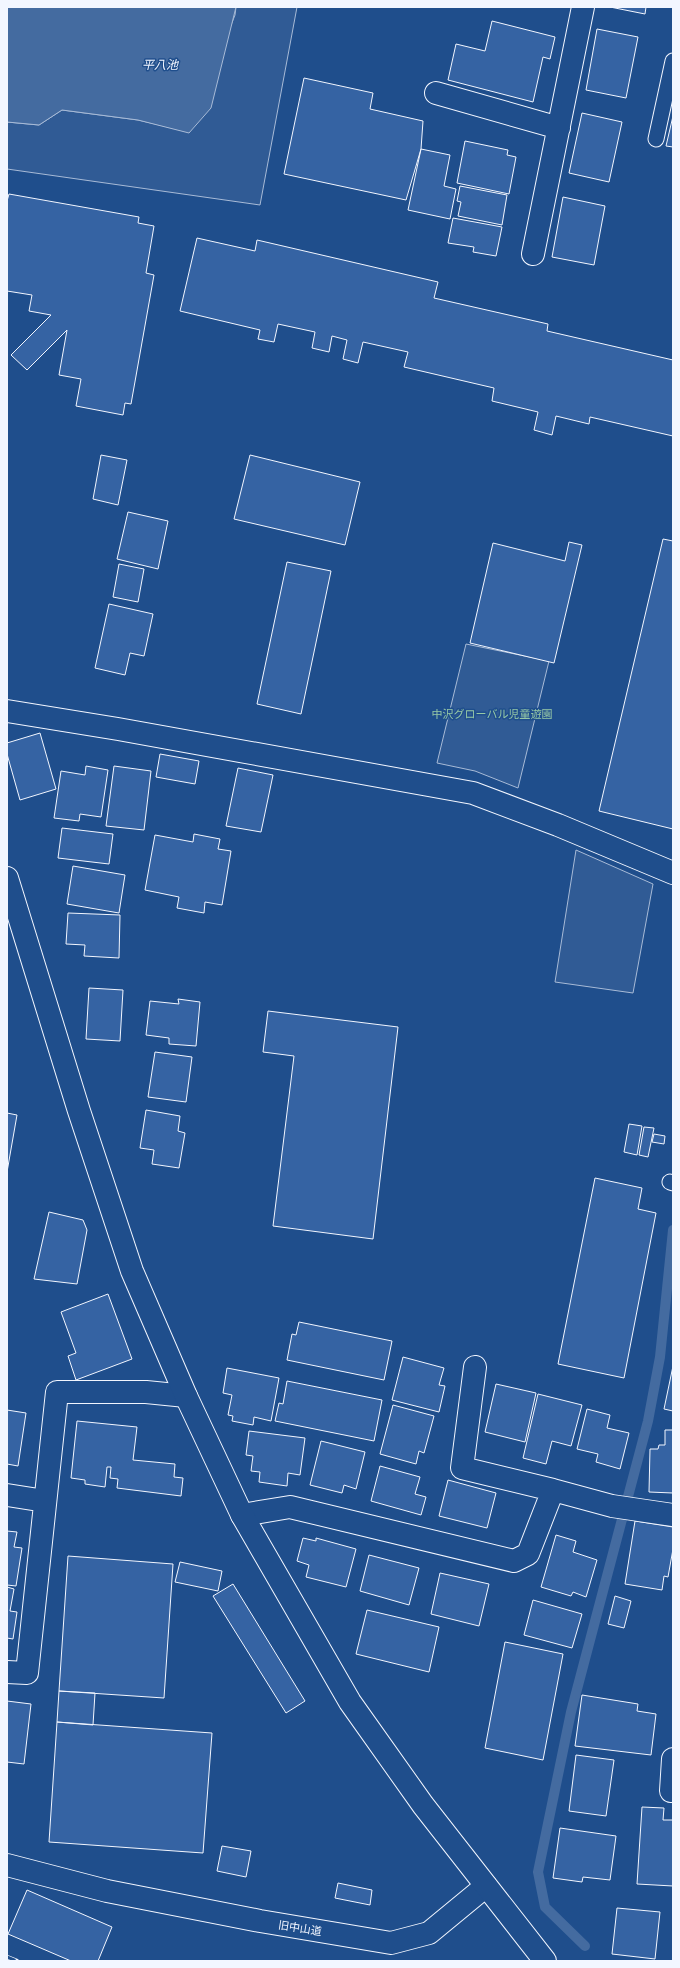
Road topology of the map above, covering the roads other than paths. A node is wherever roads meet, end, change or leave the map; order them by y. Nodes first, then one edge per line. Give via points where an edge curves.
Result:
1 (583, 7) edge
2 (673, 61) edge
3 (436, 93) dead end
4 (559, 128) junction
5 (656, 139) dead end
6 (533, 254) dead end
7 (7, 711) edge
8 (673, 873) edge
9 (7, 878) edge
10 (475, 1367) dead end
11 (186, 1396) junction
12 (553, 1490) junction
13 (7, 1495) edge
14 (45, 1501) junction
15 (242, 1515) junction
16 (673, 1515) edge
17 (7, 1672) edge
18 (673, 1759) edge
19 (673, 1791) edge
20 (7, 1865) edge
21 (486, 1886) junction
22 (545, 1961) edge

1 - 4 street
2 - 5 lane
3 - 4 street
4 - 6 street
7 - 8 street via 473,793
9 - 11 street via 79,1111 132,1271
10 - 12 street via 462,1468
11 - 14 street via 146,1392 57,1392
11 - 15 street
12 - 15 street via 528,1554 514,1561 290,1507
12 - 16 street via 612,1506
13 - 14 street
14 - 17 street via 27,1673
15 - 21 street via 350,1702 423,1805
18 - 19 street
20 - 21 street, 旧中山道 via 108,1891 260,1921 391,1943 429,1934
21 - 22 street

